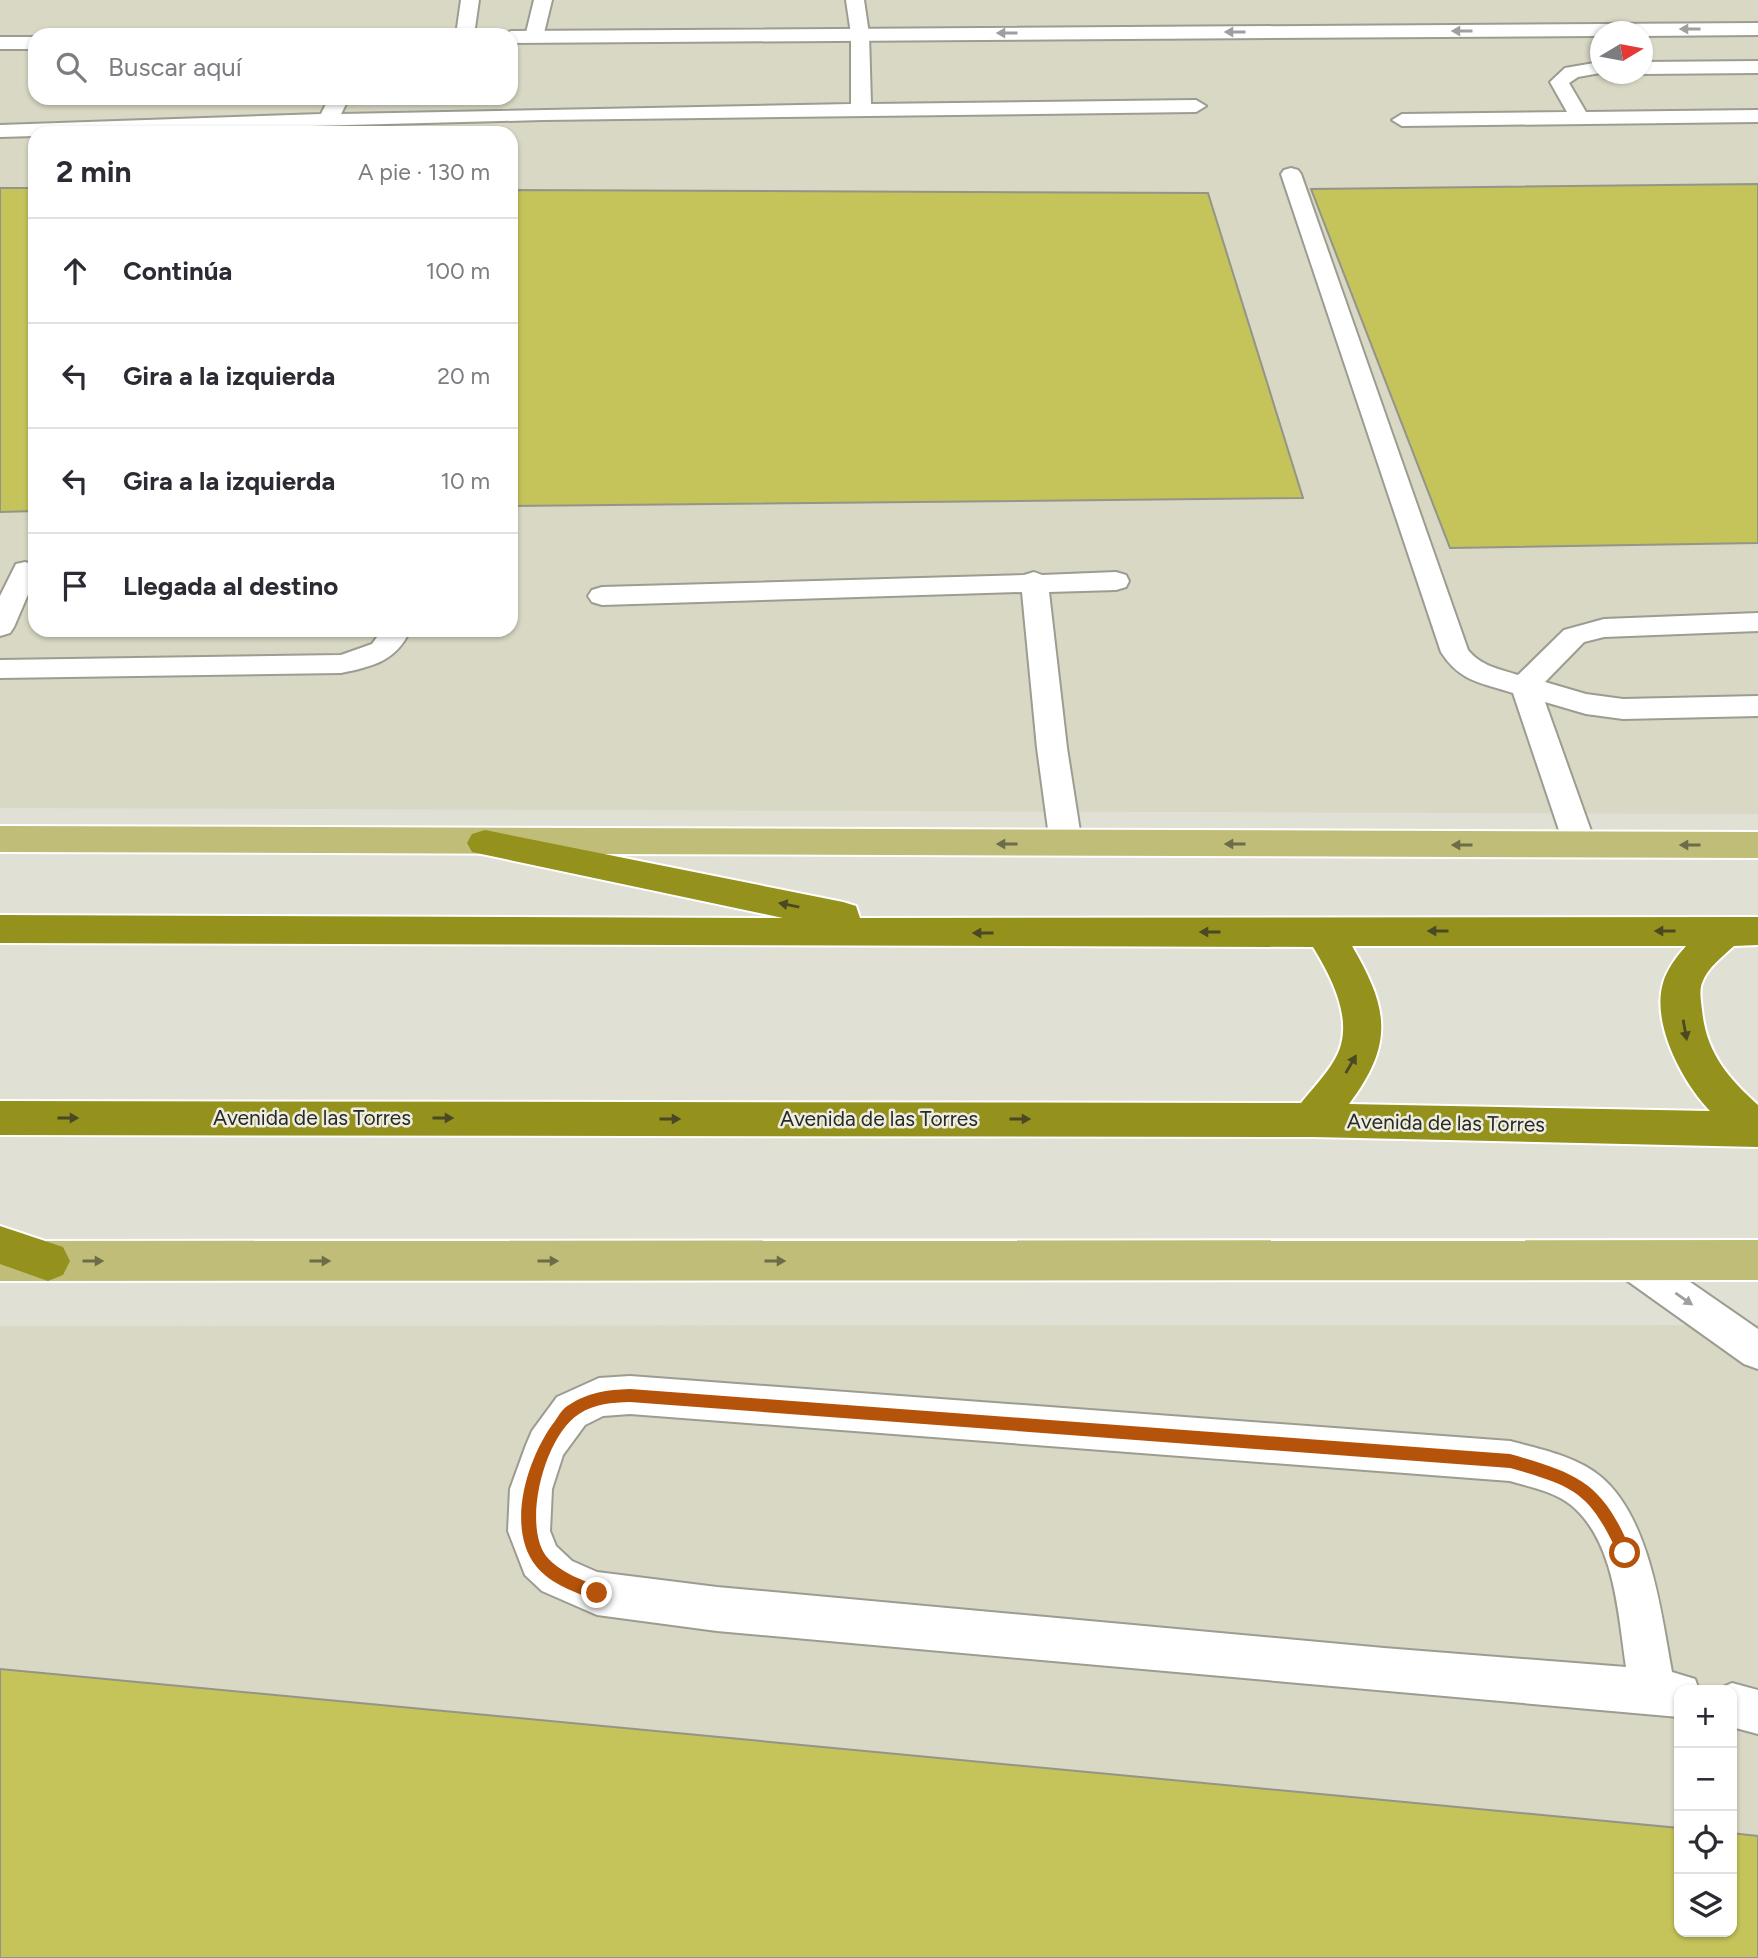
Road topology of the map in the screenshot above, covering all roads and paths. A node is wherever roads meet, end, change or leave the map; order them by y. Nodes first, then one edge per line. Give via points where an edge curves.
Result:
1 (470, 0) edge
2 (543, 0) edge
3 (855, 0) edge
4 (466, 28) edge
5 (1758, 29) edge
6 (860, 34) junction
7 (518, 37) edge
8 (534, 37) junction
9 (0, 43) edge
10 (28, 43) edge
11 (1758, 50) edge
12 (1590, 51) edge
13 (1653, 51) edge
14 (1561, 52) dead end
15 (833, 59) dead end
16 (867, 59) junction
17 (1758, 67) edge
18 (1653, 68) edge
19 (1590, 70) edge
20 (336, 105) edge
21 (1196, 106) dead end
22 (861, 110) junction
23 (1758, 116) edge
24 (1580, 119) junction
25 (328, 120) junction
26 (1402, 120) dead end
27 (149, 126) edge
28 (28, 130) edge
29 (0, 131) edge
30 (1291, 174) dead end
31 (20, 570) edge
32 (1034, 581) junction
33 (1116, 581) dead end
34 (602, 596) dead end
35 (1758, 622) edge
36 (0, 627) edge
37 (392, 637) edge
38 (0, 669) edge
39 (1525, 685) junction
40 (1758, 706) edge
41 (0, 839) edge
42 (485, 843) junction
43 (1066, 844) junction
44 (1580, 845) junction
45 (1758, 845) edge
46 (0, 929) edge
47 (1742, 930) edge
48 (1324, 932) junction
49 (928, 933) junction
50 (0, 1118) edge
51 (1312, 1120) junction
52 (1758, 1130) edge
53 (0, 1245) edge
54 (1628, 1260) junction
55 (1758, 1260) edge
56 (0, 1261) edge
57 (48, 1261) junction
58 (1758, 1351) edge
59 (1666, 1693) edge
60 (1737, 1706) edge
61 (1758, 1712) edge

1 - 4 lane
2 - 8 lane
3 - 6 lane
5 -> 6 street
6 - 8 street
6 - 16 lane
7 - 8 street
9 - 10 street
11 - 13 street
12 - 14 street
15 - 16 street
16 - 22 lane
17 - 18 lane
19 - 24 lane via 1572,72 1559,82
20 - 25 lane
21 - 22 lane
22 - 25 lane
23 - 24 lane
24 - 26 lane
25 - 27 lane
28 - 29 lane
30 - 39 lane via 1455,652 1479,673
31 - 36 lane
32 - 33 lane
32 - 34 lane
32 - 43 lane
35 - 39 lane via 1604,628 1574,636
37 - 38 lane via 385,649 368,659 341,664
39 - 40 lane via 1586,704 1623,709
39 - 44 lane
41 - 42 main road
43 -> 42 main road
49 -> 42 highway
44 -> 43 main road
45 -> 44 main road
46 - 49 highway
47 -> 48 highway
47 -> 52 highway via 1698,956 1682,982 1686,1038 1696,1066 1714,1091
48 -> 49 highway
51 -> 48 highway via 1354,1063 1363,1038 1356,991
50 -> 51 highway, Avenida de las Torres
51 - 52 highway, Avenida de las Torres
53 - 57 highway
54 - 55 main road
57 -> 54 main road
54 -> 58 lane
56 - 57 main road
59 - 59 lane via 758,1613 597,1593 558,1576 540,1560 529,1531 531,1489 546,1444 571,1410 599,1397 630,1395 1510,1461 1560,1475 1587,1492 1607,1514 1625,1553
60 - 61 lane

